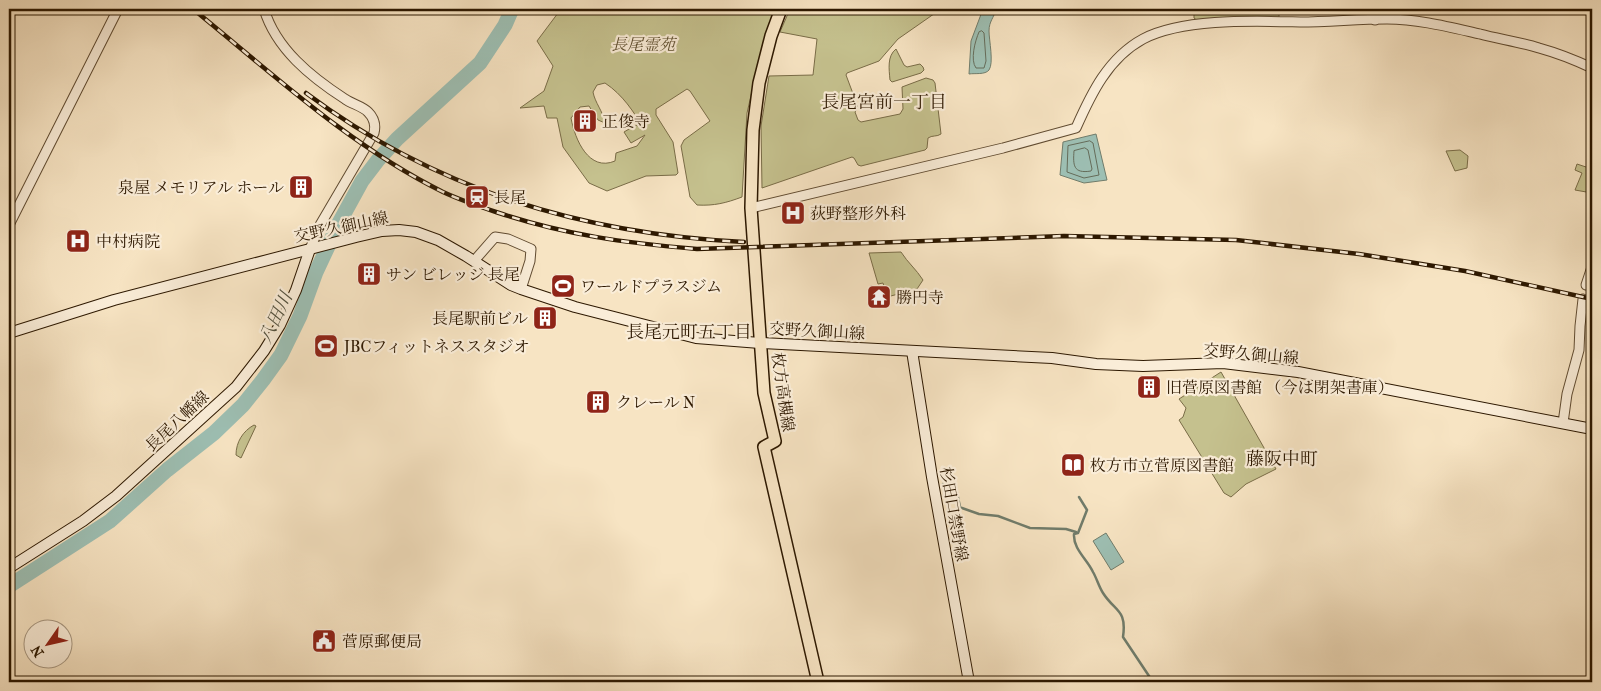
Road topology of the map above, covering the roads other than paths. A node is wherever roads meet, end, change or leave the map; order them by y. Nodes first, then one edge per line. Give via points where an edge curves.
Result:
1 (118, 9) edge
2 (264, 9) edge
3 (782, 9) edge
4 (1375, 9) edge
5 (1375, 20) junction
6 (1592, 68) edge
7 (751, 208) junction
8 (9, 225) edge
9 (310, 249) junction
10 (474, 261) junction
11 (1592, 267) edge
12 (1586, 285) dead end
13 (521, 289) junction
14 (1583, 299) dead end
15 (9, 333) edge
16 (760, 343) junction
17 (912, 351) junction
18 (1563, 423) junction
19 (1592, 429) edge
20 (9, 568) edge
21 (818, 682) edge
22 (969, 682) edge

1 - 8 street
2 - 9 street via 273,30 297,62 311,76 369,113 374,120 374,133 320,225
3 - 7 main road, 枚方高槻線 via 759,83 753,130
4 - 5 street
5 - 6 street via 1425,22 1448,27 1538,47
5 - 7 street via 1261,21 1187,25 1166,30 1141,40 1113,63 1091,94 1076,128
7 - 16 main road, 枚方高槻線
9 - 10 main road, 交野久御山線 via 382,231 399,230 438,240
9 - 15 main road, 交野久御山線 via 114,300
9 - 20 main road, 長尾八幡線 via 280,325 236,387 84,522
10 - 13 main road, 交野久御山線 via 511,286
10 - 13 street via 496,237 531,248
11 - 12 street
13 - 16 main road, 交野久御山線 via 574,307 696,338
14 - 18 street via 1579,350
16 - 17 main road, 交野久御山線
16 - 21 main road, 枚方高槻線 via 764,393 775,441 764,447
17 - 18 main road, 交野久御山線 via 1115,364 1233,364 1298,372
17 - 22 main road, 杉田口禁野線
18 - 19 main road, 交野久御山線

